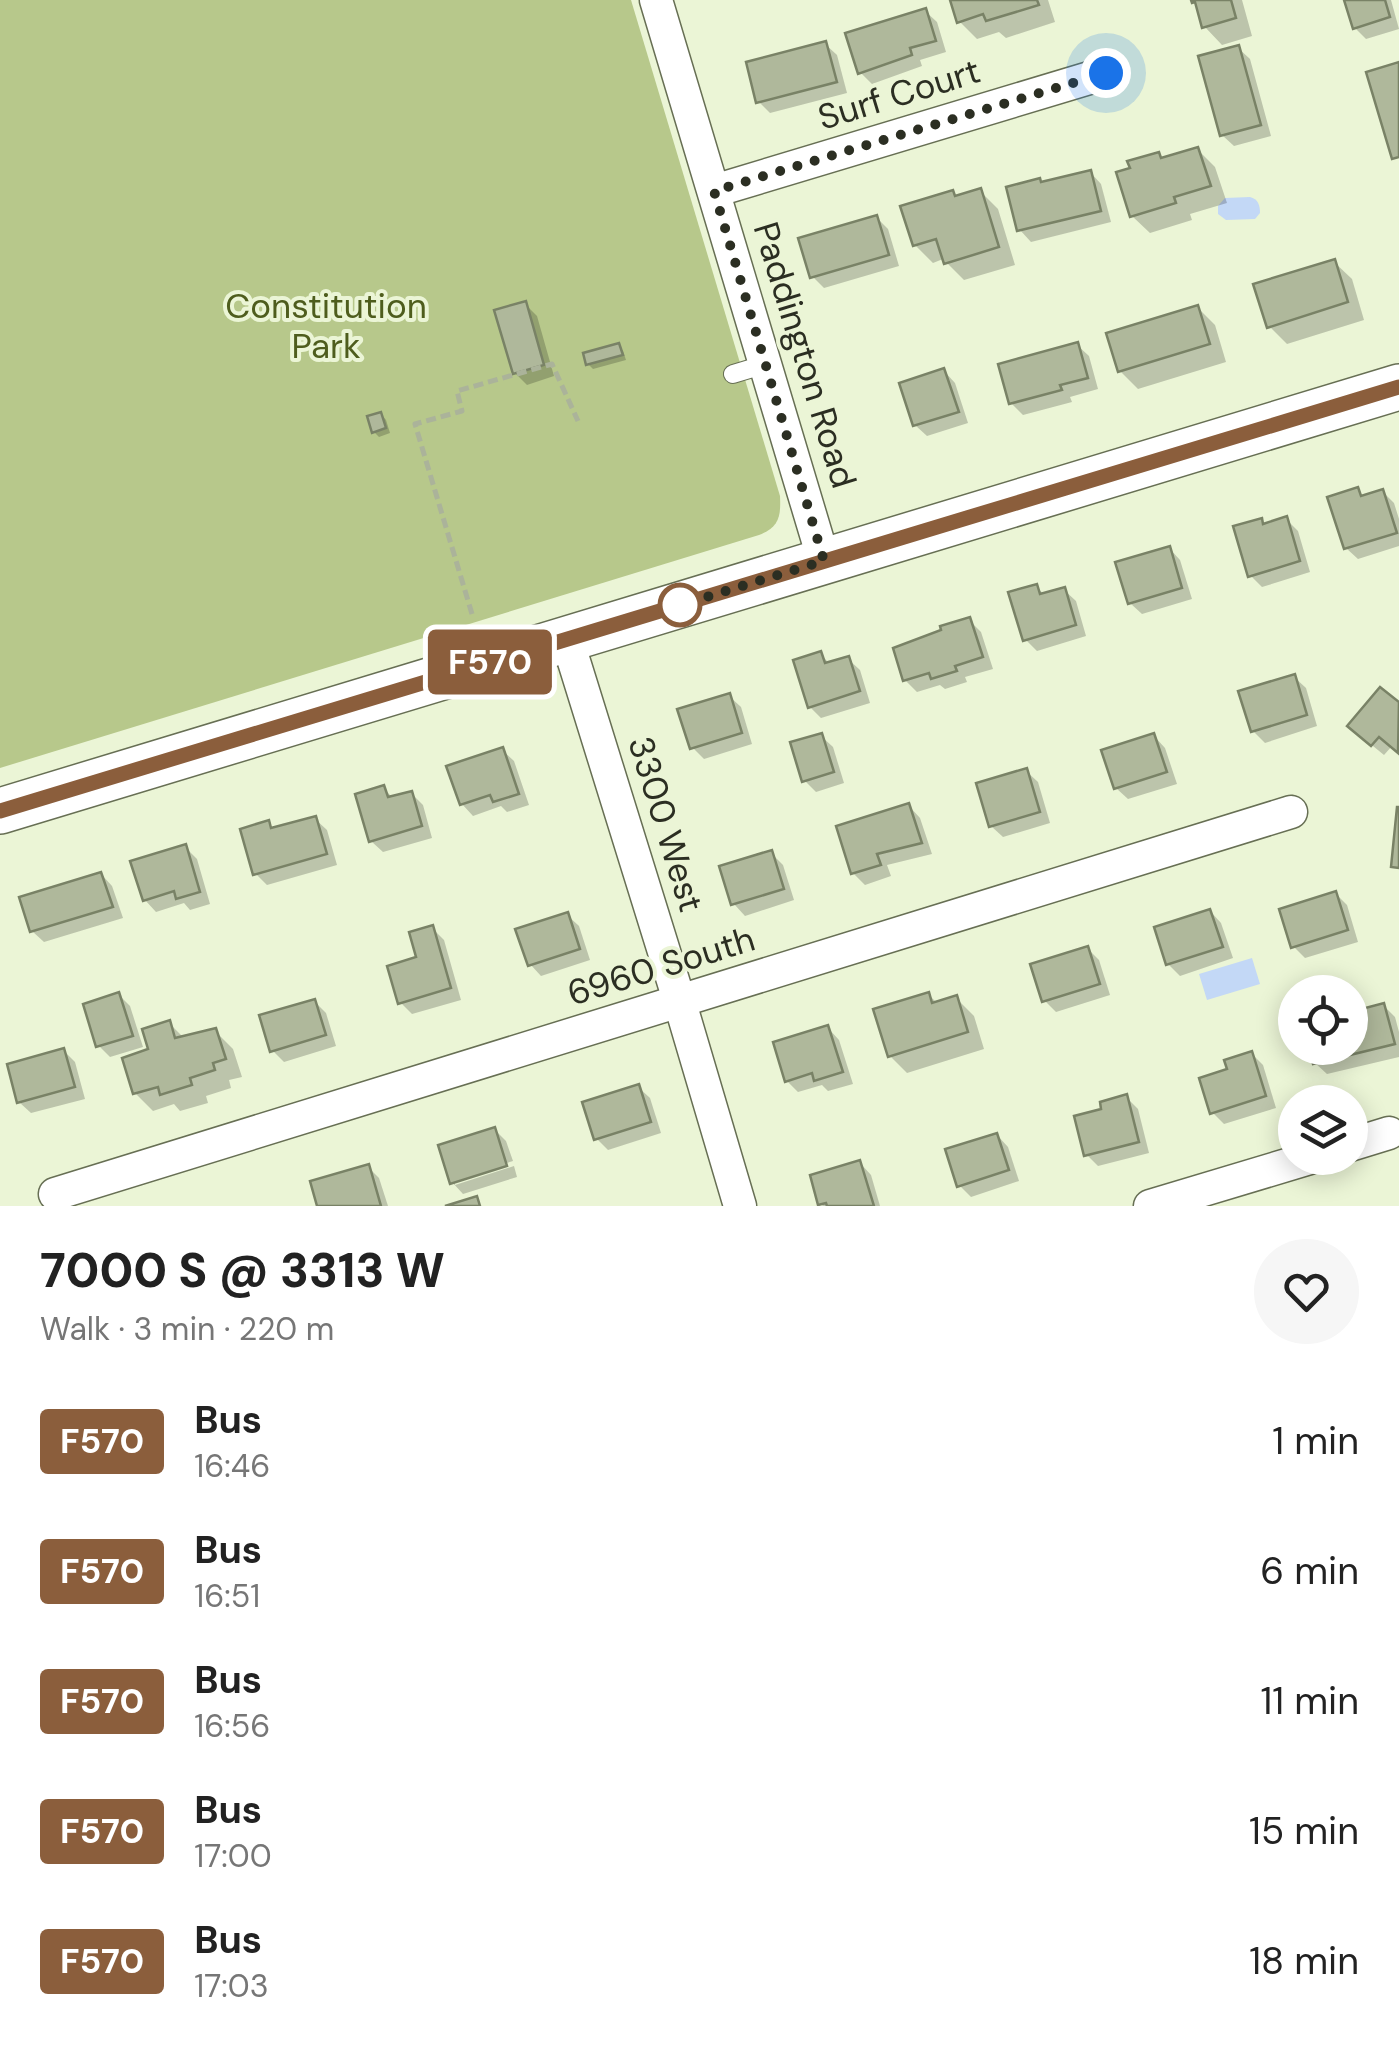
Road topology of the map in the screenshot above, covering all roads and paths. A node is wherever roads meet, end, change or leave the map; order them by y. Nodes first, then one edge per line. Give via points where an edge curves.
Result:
1 (656, 0) edge
2 (1106, 73) dead end
3 (714, 191) junction
4 (766, 364) junction
5 (733, 374) dead end
6 (1399, 387) edge
7 (578, 422) dead end
8 (824, 561) junction
9 (472, 614) dead end
10 (566, 639) junction
11 (0, 811) edge
12 (1291, 812) dead end
13 (680, 1003) junction
14 (1390, 1134) dead end
15 (1368, 1140) edge
16 (1278, 1168) edge
17 (54, 1194) dead end
18 (740, 1206) edge
19 (1150, 1206) edge

1 - 3 street, Paddington Road
2 - 3 street, Surf Court
3 - 4 street, Paddington Road
4 - 5 lane
4 - 8 street, Paddington Road
6 - 8 main road
7 - 9 path via 552,364 457,391 462,412 415,424
8 - 10 main road
10 - 11 main road
10 - 13 street, 3300 West
12 - 13 street, 6960 South
13 - 17 street, 6960 South
13 - 18 street, 3300 West
14 - 15 street
16 - 19 street

